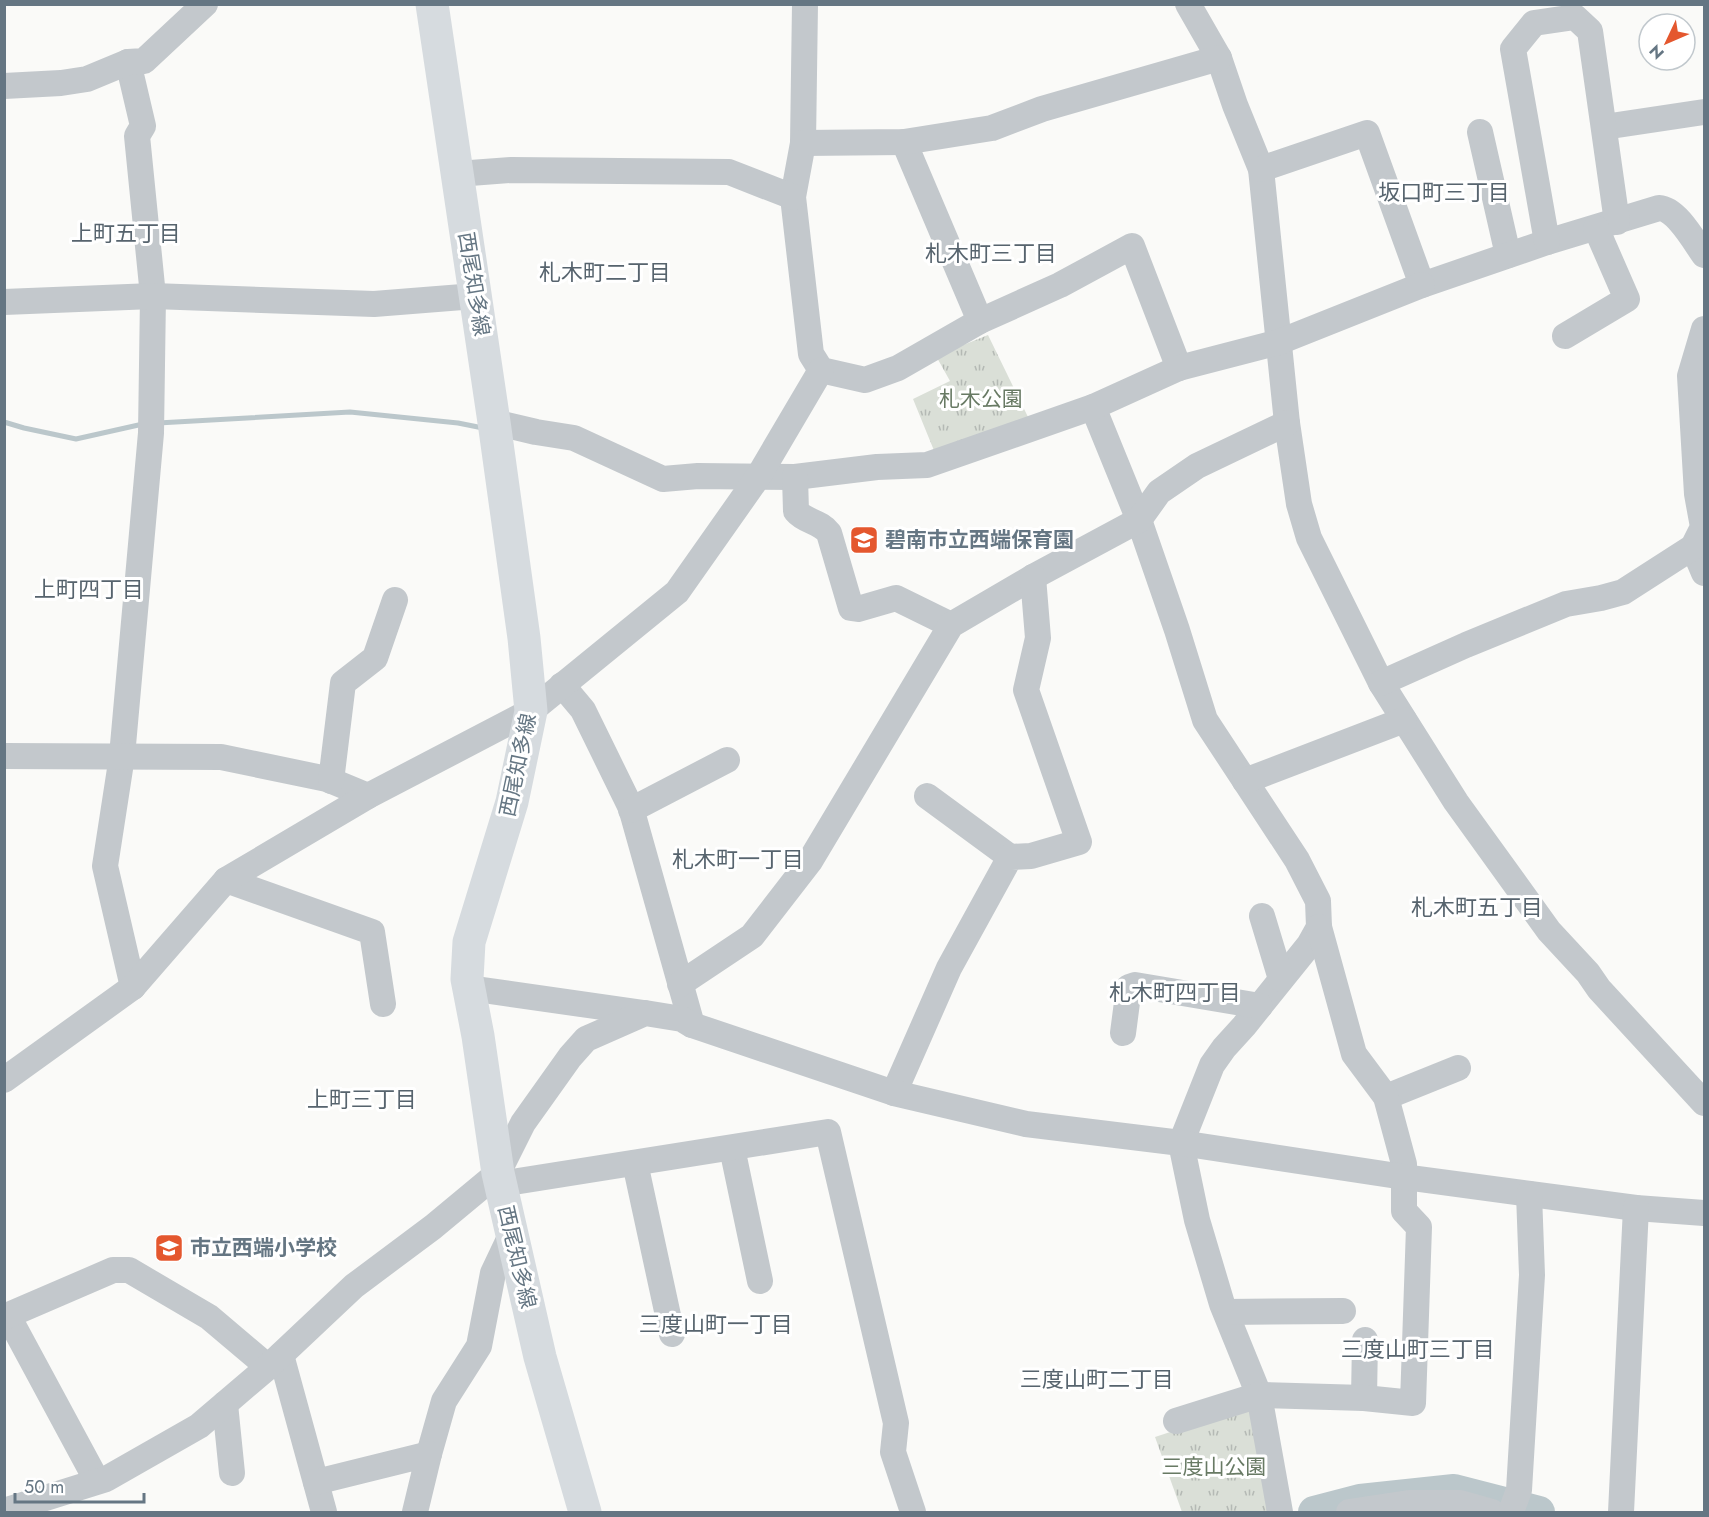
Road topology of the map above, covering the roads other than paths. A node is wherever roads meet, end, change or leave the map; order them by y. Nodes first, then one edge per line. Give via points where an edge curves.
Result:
1 (205, 4) edge
2 (432, 4) edge
3 (806, 4) edge
4 (1188, 4) edge
5 (1220, 58) junction
6 (128, 62) junction
7 (4, 86) edge
8 (1704, 112) edge
9 (1604, 127) junction
10 (1480, 132) dead end
11 (904, 142) junction
12 (803, 143) junction
13 (1261, 169) junction
14 (457, 174) junction
15 (793, 197) junction
16 (1606, 225) junction
17 (1547, 242) junction
18 (1508, 255) junction
19 (1704, 255) edge
20 (1422, 285) junction
21 (153, 296) junction
22 (476, 296) junction
23 (4, 302) edge
24 (981, 321) junction
25 (1704, 329) edge
26 (1565, 336) dead end
27 (1279, 342) junction
28 (1179, 368) junction
29 (821, 370) junction
30 (1093, 406) junction
31 (494, 422) junction
32 (1287, 423) junction
33 (758, 477) junction
34 (795, 477) junction
35 (1139, 520) junction
36 (1700, 534) edge
37 (1704, 573) edge
38 (1033, 577) junction
39 (395, 600) dead end
40 (951, 625) junction
41 (1381, 682) junction
42 (562, 685) junction
43 (531, 711) junction
44 (1404, 720) junction
45 (4, 756) edge
46 (122, 756) junction
47 (728, 760) dead end
48 (331, 781) junction
49 (1245, 781) junction
50 (368, 796) junction
51 (927, 796) dead end
52 (632, 810) junction
53 (1010, 857) junction
54 (226, 880) junction
55 (1262, 916) dead end
56 (1319, 927) junction
57 (1281, 979) junction
58 (680, 984) junction
59 (133, 987) junction
60 (469, 988) junction
61 (383, 1004) dead end
62 (1260, 1006) junction
63 (645, 1013) junction
64 (692, 1025) junction
65 (1123, 1033) dead end
66 (1458, 1068) dead end
67 (4, 1080) edge
68 (894, 1093) junction
69 (1386, 1097) junction
70 (1704, 1103) edge
71 (1181, 1143) junction
72 (732, 1148) junction
73 (635, 1163) junction
74 (499, 1178) junction
75 (1404, 1178) junction
76 (1529, 1194) junction
77 (1636, 1209) junction
78 (1704, 1213) edge
79 (512, 1233) junction
80 (760, 1281) dead end
81 (1342, 1311) dead end
82 (1226, 1312) junction
83 (6, 1316) edge
84 (672, 1334) dead end
85 (1365, 1340) dead end
86 (275, 1361) junction
87 (1260, 1395) junction
88 (1364, 1398) junction
89 (225, 1404) junction
90 (1176, 1421) dead end
91 (429, 1454) junction
92 (232, 1473) dead end
93 (97, 1481) junction
94 (316, 1482) junction
95 (1515, 1501) edge
96 (1460, 1508) edge
97 (1376, 1510) edge
98 (4, 1511) edge
99 (324, 1512) edge
100 (415, 1512) edge
101 (585, 1512) edge
102 (913, 1512) edge
103 (1280, 1512) edge
104 (1349, 1512) edge
105 (1491, 1512) edge
106 (1621, 1512) edge

1 - 6 street via 144,61
2 - 14 main road, 西尾知多線
3 - 12 street
4 - 5 street
5 - 11 street via 1042,109 992,128
5 - 13 street
6 - 7 street via 87,79
6 - 21 street via 143,126 137,135
8 - 9 street
9 - 16 street
9 - 17 street via 1590,31 1575,17 1534,23 1514,49
10 - 18 street
11 - 12 street
11 - 24 street
12 - 15 street
13 - 20 street via 1367,134
13 - 27 street
14 - 15 street via 511,170 729,172
14 - 22 main road, 西尾知多線
15 - 29 street via 811,354
16 - 17 street
16 - 19 street via 1667,208
16 - 26 street via 1627,299
17 - 18 street
18 - 20 street
20 - 27 street
21 - 22 street via 374,304
21 - 23 street
21 - 46 street via 151,433
22 - 31 main road, 西尾知多線
24 - 28 street via 1132,246
24 - 29 street via 898,368 865,380
25 - 36 street via 1690,376
27 - 28 street
27 - 32 street
28 - 30 street
29 - 33 street
30 - 34 street via 927,465
30 - 35 street
31 - 33 street via 574,438 663,479
31 - 43 main road, 西尾知多線
32 - 35 street via 1197,466 1158,492
32 - 41 street via 1299,504 1310,538
33 - 34 street
33 - 42 street via 677,592
34 - 40 street via 796,511 824,526 829,533 851,608 896,598
35 - 38 street
35 - 49 street via 1204,720
36 - 37 street
36 - 41 street via 1623,592 1566,604
38 - 40 street
38 - 53 street via 1038,638 1026,690 1079,842 1031,856
39 - 48 street via 375,658 343,683
40 - 58 street via 810,861 752,936
41 - 44 street
42 - 43 street
42 - 52 street via 583,710
43 - 50 street
43 - 60 main road, 西尾知多線 via 512,801 469,942
44 - 49 street
44 - 70 street via 1456,802 1549,931
45 - 46 street
46 - 48 street via 221,757
46 - 59 street via 105,866
47 - 52 street
48 - 50 street
49 - 56 street via 1297,860 1318,901
50 - 54 street
51 - 53 street
52 - 58 street
53 - 68 street via 949,968
54 - 59 street
54 - 61 street via 372,932
55 - 57 street
56 - 57 street
56 - 69 street via 1354,1054
57 - 62 street
58 - 64 street
59 - 67 street
60 - 63 street
60 - 74 main road, 西尾知多線
62 - 65 street via 1135,984 1129,987
62 - 71 street via 1212,1065
63 - 64 street via 682,1019
63 - 74 street via 586,1039 570,1057 523,1123
64 - 68 street
66 - 69 street
68 - 71 street via 1026,1124
69 - 75 street via 1404,1164
71 - 75 street
71 - 82 street via 1197,1220
72 - 73 street
72 - 80 street
72 - 102 street via 828,1132 896,1424 893,1452
73 - 74 street
73 - 84 street
74 - 79 main road, 西尾知多線
74 - 86 street via 354,1286
75 - 76 street
75 - 88 street via 1404,1211 1419,1227 1413,1403
76 - 77 street
76 - 95 street via 1532,1275
77 - 78 street
77 - 106 street
79 - 91 street via 493,1273 479,1346 444,1401
79 - 101 main road, 西尾知多線 via 540,1357
81 - 82 street
82 - 87 street
83 - 86 street via 113,1270 129,1270
83 - 93 street
85 - 88 street
86 - 89 street
86 - 94 street
87 - 88 street
87 - 90 street
87 - 103 street
89 - 92 street
89 - 93 street via 199,1426
91 - 94 street
91 - 100 street
93 - 98 street
94 - 99 street
96 - 97 street via 1409,1503
96 - 105 street
97 - 104 street

